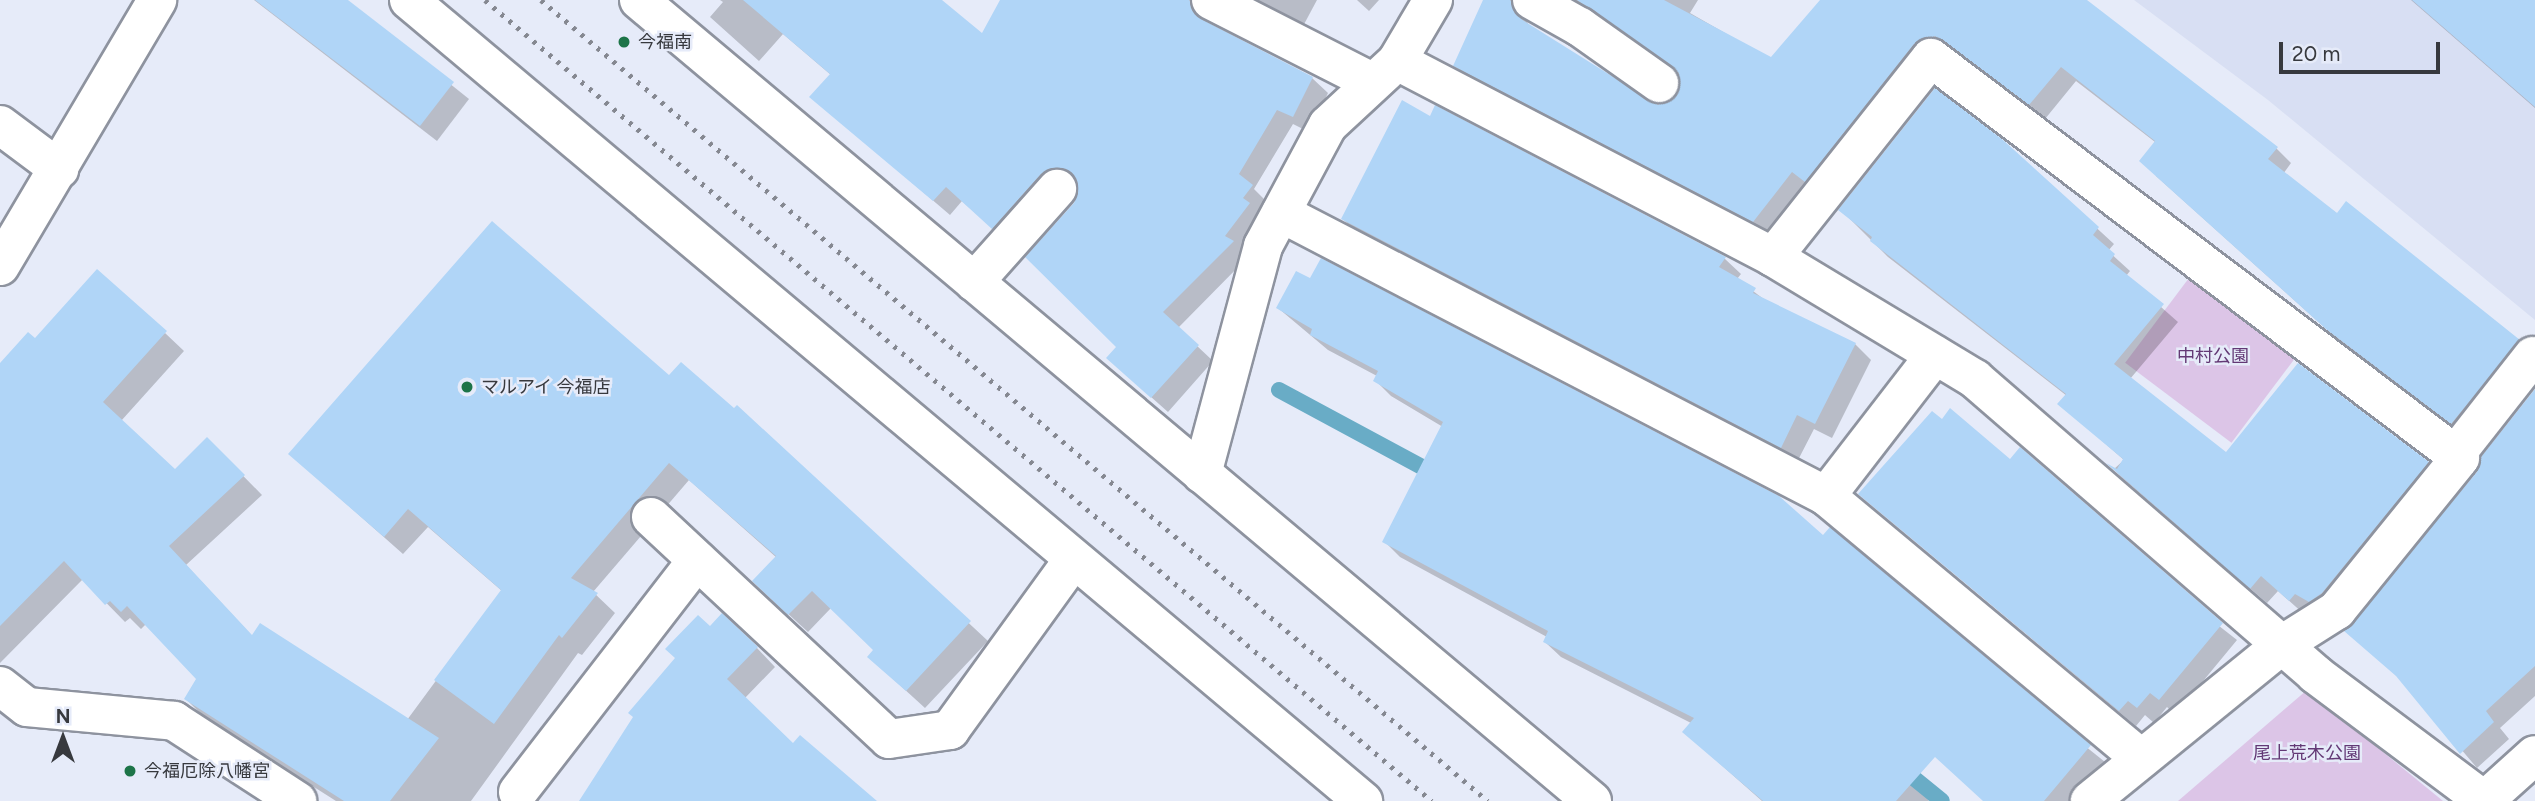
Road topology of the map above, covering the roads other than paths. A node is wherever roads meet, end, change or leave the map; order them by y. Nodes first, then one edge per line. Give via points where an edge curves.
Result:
1 (157, 0) edge
2 (409, 0) edge
3 (639, 0) edge
4 (1211, 0) edge
5 (1433, 0) edge
6 (1532, 0) edge
7 (1385, 71) junction
8 (1659, 83) dead end
9 (0, 125) edge
10 (59, 169) junction
11 (1057, 189) dead end
12 (1281, 213) junction
13 (1773, 257) junction
14 (0, 266) edge
15 (974, 282) junction
16 (1935, 355) junction
17 (2533, 356) dead end
18 (2455, 455) junction
19 (1202, 474) junction
20 (1826, 496) junction
21 (651, 517) dead end
22 (1073, 559) junction
23 (697, 561) junction
24 (2283, 644) junction
25 (0, 686) edge
26 (2535, 755) edge
27 (2141, 758) junction
28 (518, 792) dead end
29 (297, 801) edge
30 (1363, 801) edge
31 (1592, 801) edge
32 (2090, 801) edge
33 (2485, 801) edge

1 - 10 street
2 - 22 street
3 - 15 street
4 - 7 street
5 - 7 street
6 - 8 street via 1580,27
7 - 12 street via 1328,125
7 - 13 street
9 - 10 street
10 - 14 street
11 - 15 street
12 - 19 street via 1264,246
12 - 20 street
13 - 16 street
13 - 18 street via 1931,58
15 - 19 street
16 - 20 street
16 - 24 street via 1975,379
17 - 18 street
18 - 24 street via 2460,458 2337,610
19 - 31 street
20 - 27 street
21 - 23 street
22 - 23 street via 950,730 889,739
22 - 30 street
23 - 28 street
24 - 27 street
24 - 33 street via 2315,674
25 - 29 street via 27,707 174,721
26 - 33 street
27 - 32 street

